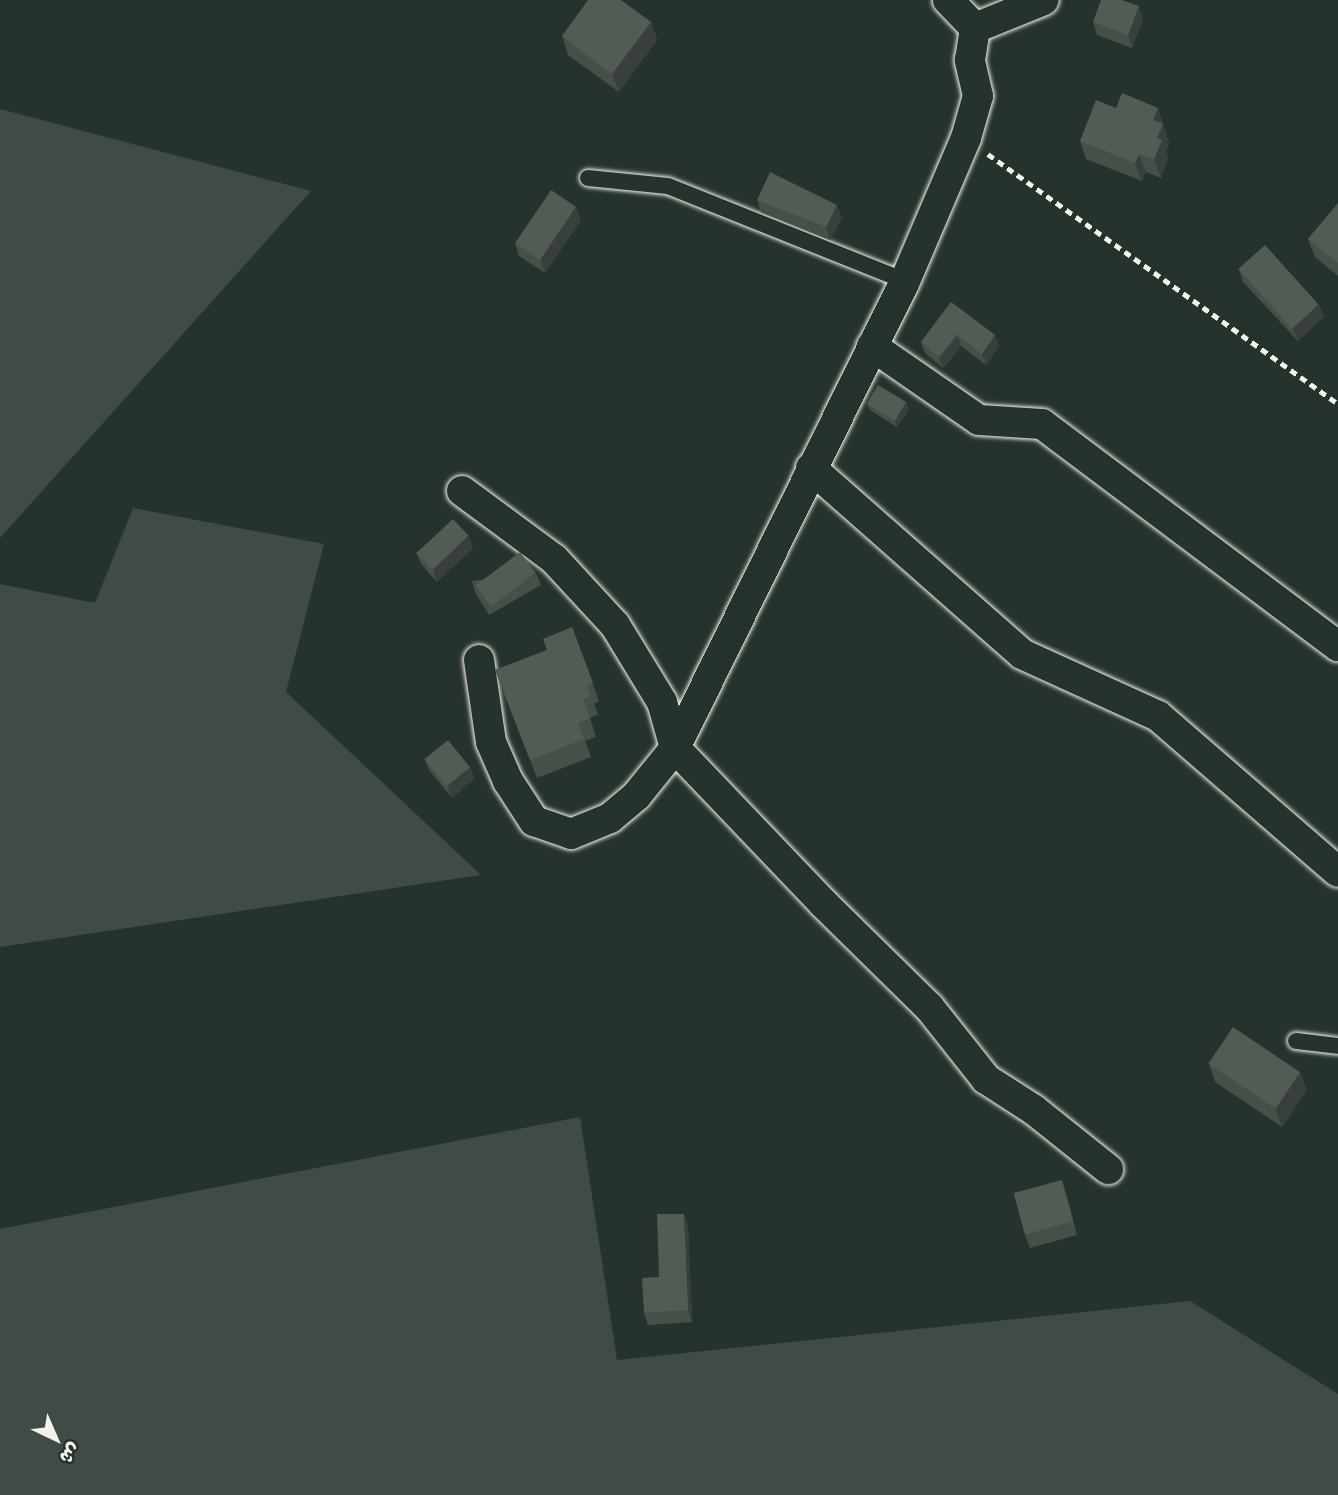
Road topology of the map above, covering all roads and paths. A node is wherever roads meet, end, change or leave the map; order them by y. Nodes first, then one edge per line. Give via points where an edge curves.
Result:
1 (948, 0) edge
2 (1044, 0) edge
3 (975, 28) junction
4 (967, 138) junction
5 (588, 178) dead end
6 (905, 281) junction
7 (872, 346) junction
8 (1338, 404) edge
9 (811, 468) junction
10 (462, 491) dead end
11 (1338, 646) edge
12 (479, 660) dead end
13 (675, 748) junction
14 (1338, 872) edge
15 (1296, 1041) dead end
16 (1338, 1046) edge
17 (1108, 1169) dead end

1 - 3 street
2 - 3 street
3 - 4 street via 970,60 978,96
4 - 6 street
4 - 8 path
5 - 6 lane via 668,186
6 - 7 street
7 - 9 street
7 - 11 street via 979,420 1042,424
9 - 13 street
9 - 14 street via 1022,653 1158,716
10 - 13 street via 554,559 615,625 663,702
12 - 13 street via 491,742 508,781 534,821 571,834 610,818 638,795
13 - 17 street via 929,1007 986,1079 1034,1110
15 - 16 lane

